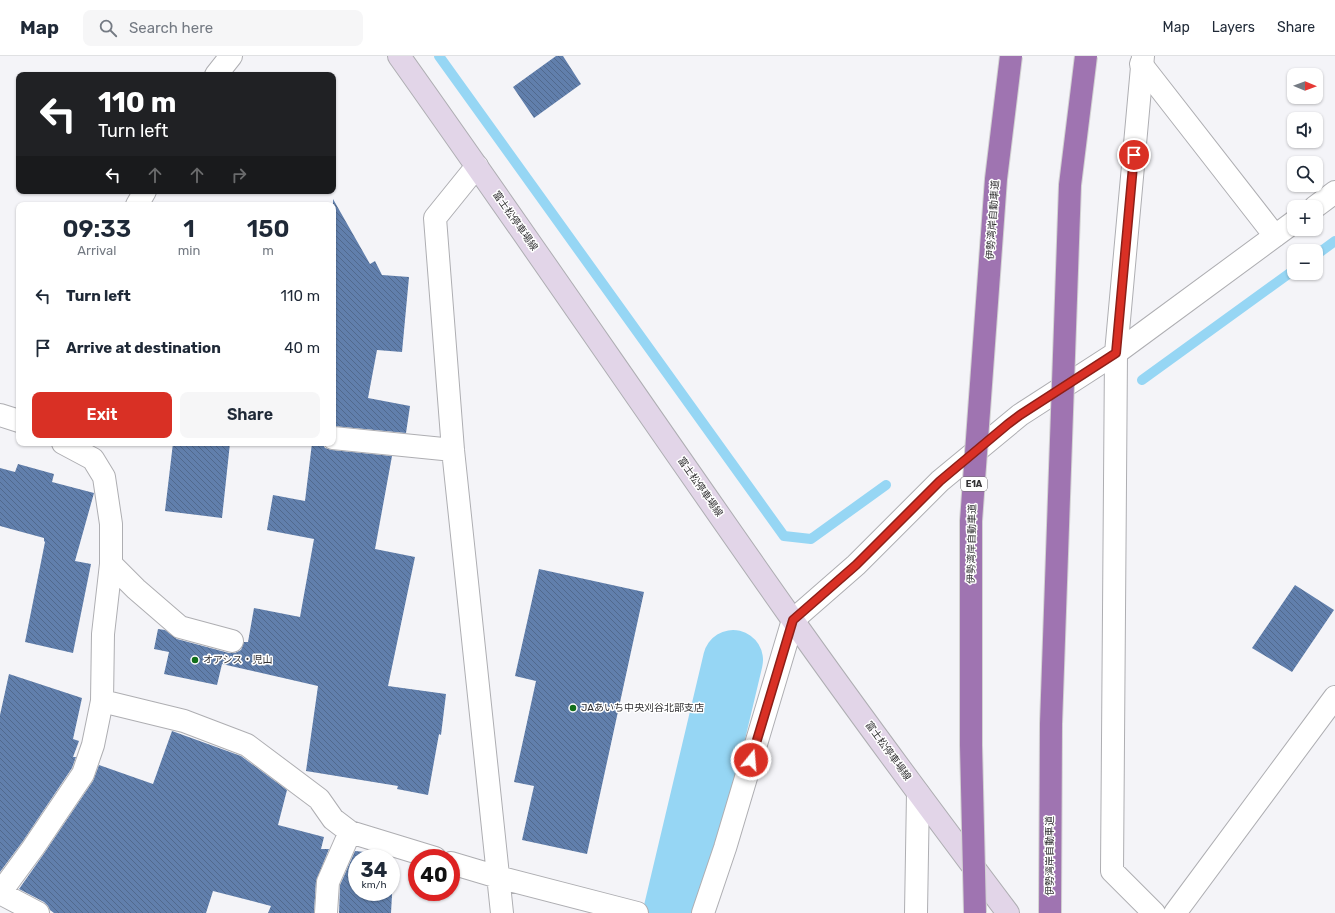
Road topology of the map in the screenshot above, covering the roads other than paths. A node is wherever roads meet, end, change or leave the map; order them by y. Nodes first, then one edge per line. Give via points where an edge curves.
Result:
1 (231, 56) edge
2 (399, 56) edge
3 (1011, 56) edge
4 (1086, 56) edge
5 (1142, 60) edge
6 (218, 72) edge
7 (477, 166) junction
8 (1335, 192) edge
9 (1323, 201) edge
10 (1287, 227) edge
11 (1275, 236) junction
12 (1116, 353) junction
13 (0, 415) edge
14 (16, 420) edge
15 (336, 438) edge
16 (69, 446) edge
17 (453, 450) junction
18 (111, 564) junction
19 (793, 620) junction
20 (232, 641) dead end
21 (1335, 697) edge
22 (102, 701) junction
23 (918, 793) junction
24 (350, 832) junction
25 (408, 850) edge
26 (460, 866) edge
27 (498, 877) junction
28 (0, 893) edge
29 (38, 913) edge
30 (326, 913) edge
31 (502, 913) edge
32 (637, 913) edge
33 (703, 913) edge
34 (916, 913) edge
35 (975, 913) edge
36 (1008, 913) edge
37 (1050, 913) edge
38 (1154, 913) edge
39 (1175, 913) edge

1 - 6 street
2 - 7 main road, 富士松停車場線
3 - 35 highway, 伊勢湾岸自動車道 / E1A, bridge via 996,179 971,521 971,745
4 - 37 highway, 伊勢湾岸自動車道, bridge via 1070,185 1051,717
5 - 11 street
5 - 12 street
7 - 17 street via 435,218
7 - 19 main road, 富士松停車場線
8 - 9 street
10 - 11 street
11 - 12 street
12 - 19 street via 1001,430 940,481 856,565
12 - 38 street via 1112,871
13 - 14 street
15 - 17 street
16 - 18 street via 93,459 104,477 111,524
17 - 27 street
18 - 20 street via 180,627
18 - 22 street via 103,634
19 - 23 main road, 富士松停車場線
19 - 33 street
21 - 39 street
22 - 24 street via 184,721 247,746 319,799 333,819
22 - 28 street via 93,745 83,774
23 - 34 street
23 - 36 main road, 富士松停車場線
24 - 25 street
24 - 30 street via 328,882
26 - 27 street
27 - 31 street
27 - 32 street
28 - 29 street

